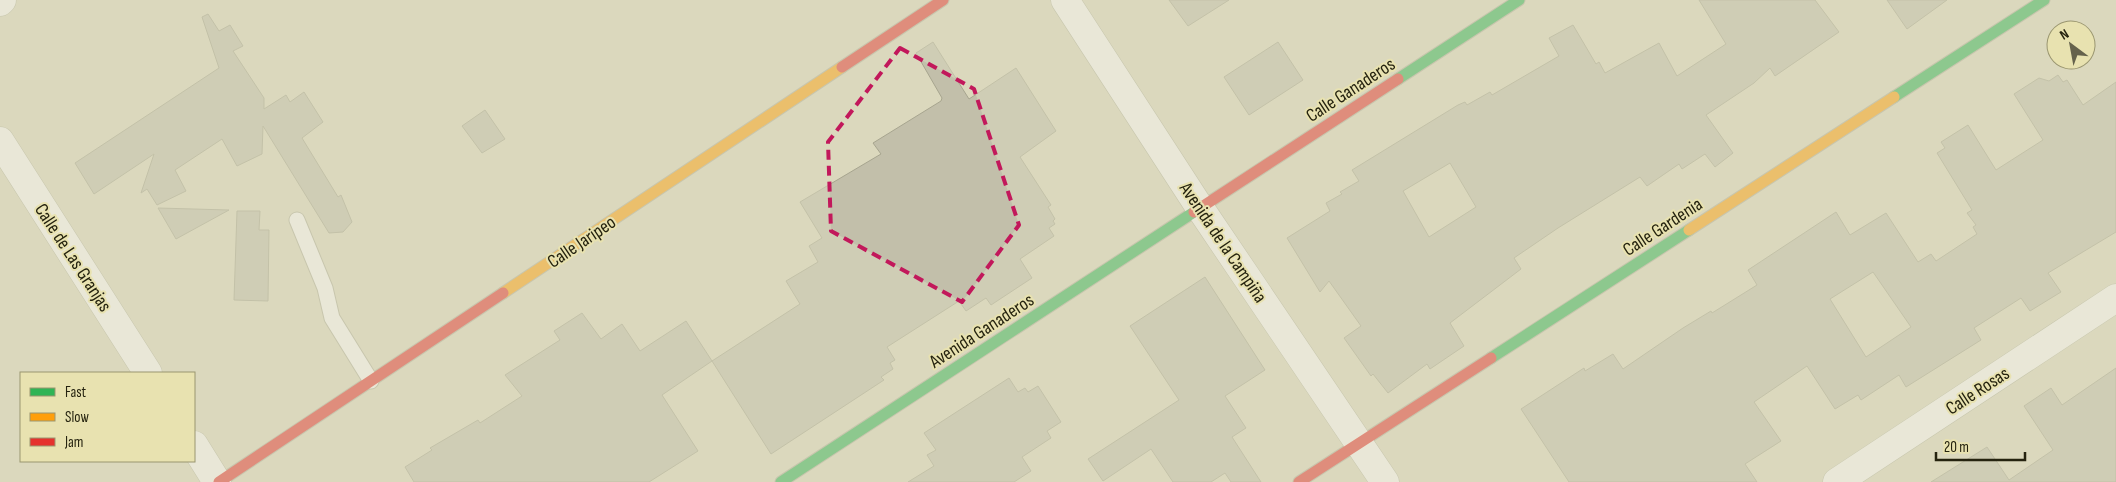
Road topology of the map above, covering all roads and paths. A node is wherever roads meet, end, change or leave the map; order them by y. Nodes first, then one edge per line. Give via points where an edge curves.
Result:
1 (943, 0) edge
2 (1065, 0) edge
3 (1519, 0) edge
4 (2044, 0) edge
5 (0, 141) edge
6 (1200, 208) junction
7 (297, 220) dead end
8 (2116, 298) edge
9 (147, 372) edge
10 (371, 381) junction
11 (1359, 443) junction
12 (195, 447) edge
13 (218, 482) edge
14 (781, 482) edge
15 (1299, 482) edge
16 (1385, 482) edge
17 (1837, 482) edge

1 - 10 street, Calle Jaripeo
2 - 6 street, Avenida de la Campiña
3 - 6 street, Calle Ganaderos
4 - 11 street, Calle Gardenia
5 - 9 street, Calle de Las Granjas
6 - 11 street, Avenida de la Campiña
6 - 14 street, Avenida Ganaderos
7 - 10 lane via 325,288 332,318
8 - 17 street, Calle Rosas
10 - 13 street, Calle Jaripeo
11 - 15 street, Calle Gardenia
11 - 16 street, Avenida de la Campiña
12 - 13 street

